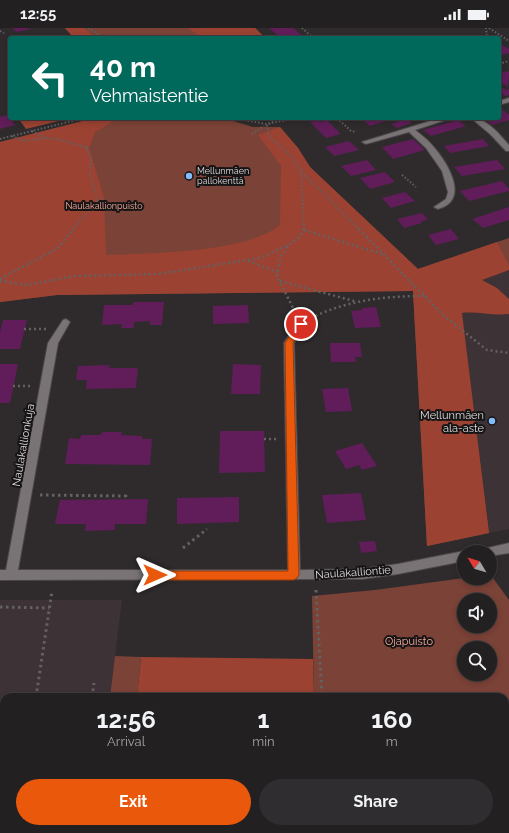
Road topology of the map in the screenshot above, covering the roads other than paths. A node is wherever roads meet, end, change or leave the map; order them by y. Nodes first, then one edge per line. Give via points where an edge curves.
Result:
1 (441, 120) edge
2 (478, 120) edge
3 (410, 129) junction
4 (366, 142) dead end
5 (509, 149) edge
6 (438, 207) dead end
7 (66, 322) dead end
8 (301, 324) road end
9 (509, 548) edge
10 (497, 550) edge
11 (457, 557) edge
12 (6, 575) edge
13 (294, 575) junction

1 - 3 street
2 - 5 street
3 - 4 street
3 - 6 street via 428,146 446,171 452,192 449,200
7 - 12 street, Naulakallionkuja via 53,343 26,494
8 - 13 street via 289,343
9 - 10 street
11 - 13 street, Naulakalliontie via 362,574
12 - 13 street, Naulakalliontie

